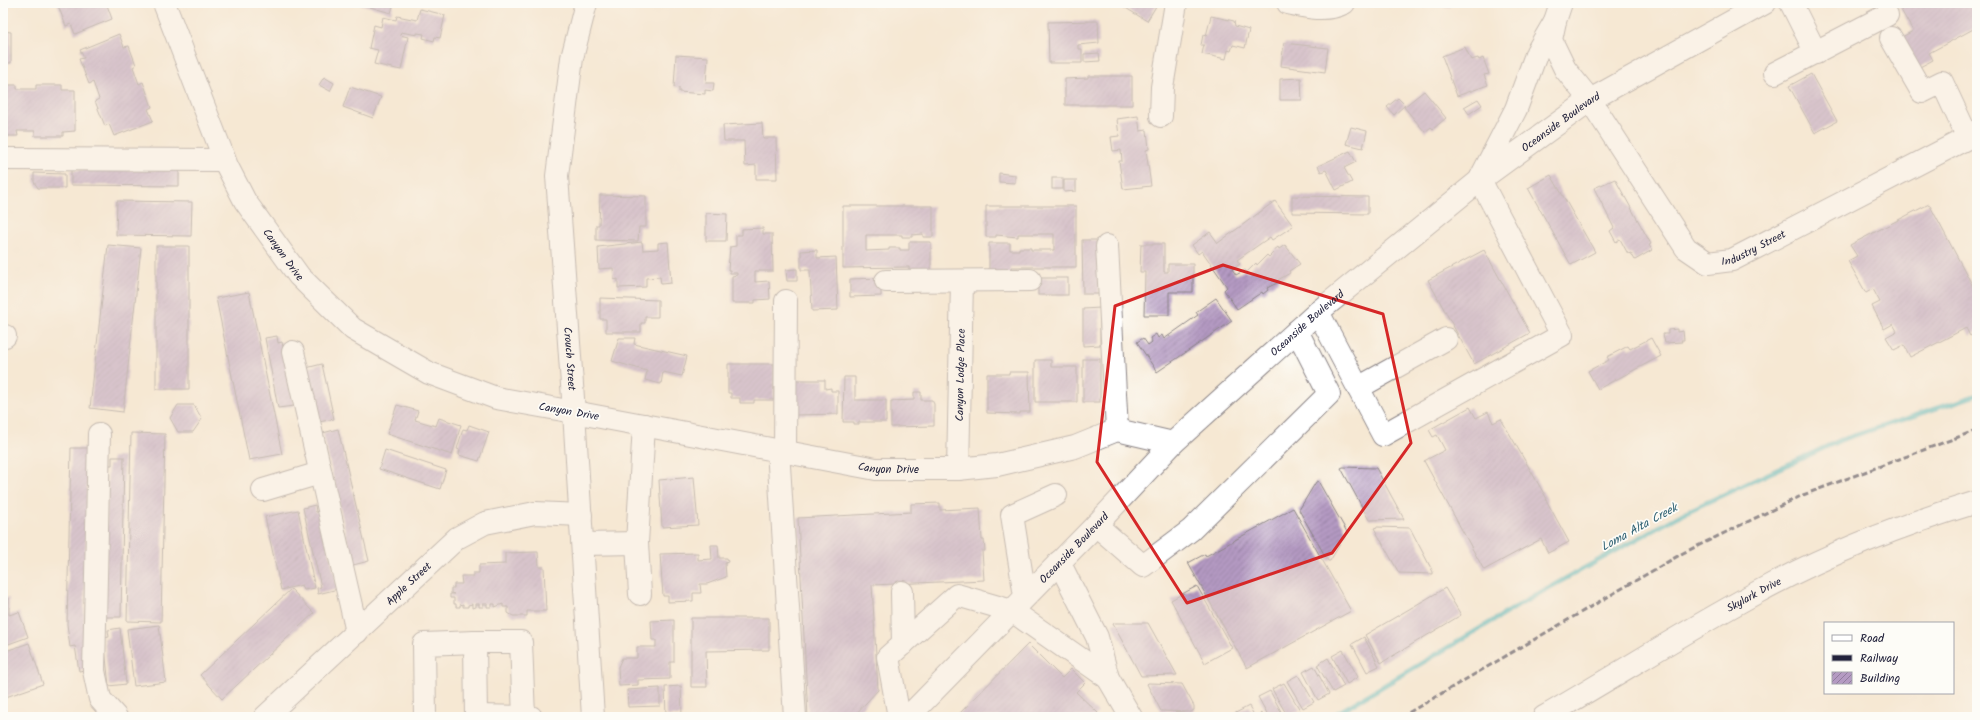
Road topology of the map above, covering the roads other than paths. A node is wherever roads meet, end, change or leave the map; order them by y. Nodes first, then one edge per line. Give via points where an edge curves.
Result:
1 (164, 3) edge
2 (586, 3) edge
3 (1176, 3) edge
4 (1288, 3) edge
5 (1344, 3) edge
6 (1765, 3) edge
7 (1791, 3) edge
8 (1558, 12) edge
9 (1888, 15) dead end
10 (1891, 38) dead end
11 (1816, 53) junction
12 (1775, 73) dead end
13 (1590, 100) junction
14 (1161, 116) dead end
15 (1972, 136) edge
16 (3, 159) edge
17 (224, 160) junction
18 (1480, 180) junction
19 (1107, 246) dead end
20 (1030, 280) dead end
21 (886, 281) dead end
22 (962, 281) junction
23 (786, 300) dead end
24 (1318, 312) junction
25 (1296, 331) junction
26 (1446, 339) dead end
27 (293, 352) dead end
28 (1358, 388) junction
29 (574, 412) junction
30 (644, 425) junction
31 (1117, 430) junction
32 (99, 434) dead end
33 (1173, 443) junction
34 (782, 451) junction
35 (958, 469) junction
36 (320, 473) junction
37 (263, 490) dead end
38 (1056, 495) dead end
39 (1977, 502) edge
40 (581, 515) junction
41 (1096, 525) junction
42 (638, 543) junction
43 (583, 544) junction
44 (1059, 562) junction
45 (902, 592) dead end
46 (640, 594) dead end
47 (1018, 604) junction
48 (357, 632) junction
49 (475, 642) junction
50 (903, 644) junction
51 (1108, 678) junction
52 (476, 716) edge
53 (116, 717) edge
54 (266, 717) edge
55 (425, 717) edge
56 (524, 717) edge
57 (531, 717) edge
58 (593, 717) edge
59 (795, 717) edge
60 (899, 717) edge
61 (908, 717) edge
62 (1131, 717) edge
63 (1544, 717) edge

1 - 17 street, Canyon Drive
2 - 29 street, Crouch Street via 572,58 557,176
3 - 14 street via 1162,87
4 - 5 street via 1316,8
6 - 13 street, Oceanside Boulevard
7 - 11 street
8 - 13 street, Industry Street via 1551,40 1565,69
8 - 18 street via 1537,52 1516,109
9 - 11 street
10 - 15 street via 1922,92 1942,82
11 - 12 street
13 - 15 street, Industry Street via 1686,248 1708,263 1732,260
13 - 18 street, Oceanside Boulevard
16 - 17 street
17 - 29 street, Canyon Drive via 245,201 299,276 353,329 429,373 481,393
18 - 24 street, Oceanside Boulevard
18 - 28 street via 1562,335 1383,435
19 - 31 street
20 - 22 street
21 - 22 street
22 - 35 street, Canyon Lodge Place
23 - 34 street
24 - 25 street, Oceanside Boulevard
24 - 28 street
25 - 33 street, Oceanside Boulevard
25 - 41 street via 1329,394 1191,530 1143,566
26 - 28 street
27 - 36 street
29 - 30 street, Canyon Drive
29 - 40 street, Crouch Street
30 - 34 street, Canyon Drive
30 - 42 street
31 - 33 street
31 - 35 street, Canyon Drive via 1075,447 997,465
32 - 53 street via 94,671 100,698
33 - 41 street, Oceanside Boulevard
34 - 35 street, Canyon Drive via 876,469
34 - 59 street
36 - 37 street
36 - 48 street
38 - 47 street via 1012,515
39 - 63 street, Skylark Drive via 1929,516 1825,558 1756,593
40 - 43 street, Crouch Street
40 - 48 street, Apple Street via 535,513 485,523 457,538
41 - 44 street, Oceanside Boulevard
42 - 43 street
42 - 46 street
43 - 58 street, Crouch Street
44 - 47 street, Oceanside Boulevard
44 - 51 street via 1097,637
45 - 50 street
47 - 50 street via 957,595
47 - 51 street
47 - 61 street, Oceanside Boulevard
48 - 54 street, Apple Street
49 - 52 street
49 - 55 street via 424,644
49 - 56 street via 521,642
50 - 60 street via 888,657
51 - 62 street
52 - 56 street
56 - 57 street

